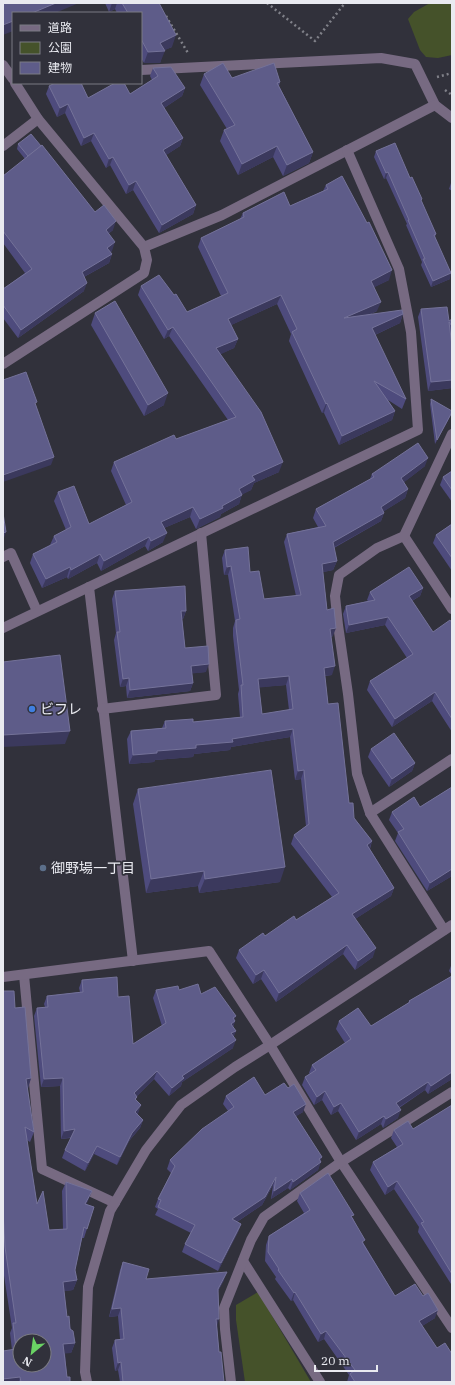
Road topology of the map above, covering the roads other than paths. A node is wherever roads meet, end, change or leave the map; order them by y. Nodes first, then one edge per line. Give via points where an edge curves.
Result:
1 (6, 69) edge
2 (142, 70) edge
3 (12, 78) edge
4 (16, 84) edge
5 (435, 105) junction
6 (452, 118) edge
7 (38, 119) junction
8 (3, 146) edge
9 (347, 150) junction
10 (144, 247) junction
11 (3, 364) edge
12 (452, 434) edge
13 (202, 533) junction
14 (404, 536) junction
15 (3, 557) edge
16 (89, 587) junction
17 (452, 609) edge
18 (37, 612) junction
19 (3, 628) edge
20 (102, 709) junction
21 (452, 759) edge
22 (370, 813) junction
23 (448, 927) edge
24 (133, 961) junction
25 (24, 975) junction
26 (3, 977) edge
27 (270, 1046) junction
28 (452, 1092) edge
29 (341, 1162) junction
30 (115, 1203) junction
31 (243, 1261) junction
32 (452, 1328) edge
33 (87, 1382) edge
34 (230, 1382) edge
35 (320, 1382) edge

1 - 3 street
2 - 5 street via 381,58 415,64
4 - 7 street
5 - 6 street
5 - 9 street
7 - 8 street
7 - 10 street
9 - 10 street via 222,215
9 - 13 street via 400,269 411,332 418,430
10 - 11 street via 148,260 144,273
12 - 14 street
13 - 16 street
13 - 20 street via 216,695
14 - 17 street
14 - 22 street via 377,548 340,575 335,596 357,774
15 - 18 street via 11,553
16 - 18 street
16 - 20 street
18 - 19 street
20 - 24 street
21 - 22 street
22 - 23 street
23 - 27 street
24 - 25 street
24 - 27 street via 209,951
25 - 26 street
25 - 30 street via 42,1169
27 - 29 street
27 - 30 street via 181,1105 146,1150
28 - 29 street
29 - 31 street via 264,1217
29 - 32 street
30 - 33 street via 110,1211 88,1287 85,1372
31 - 34 street via 224,1308
31 - 35 street

